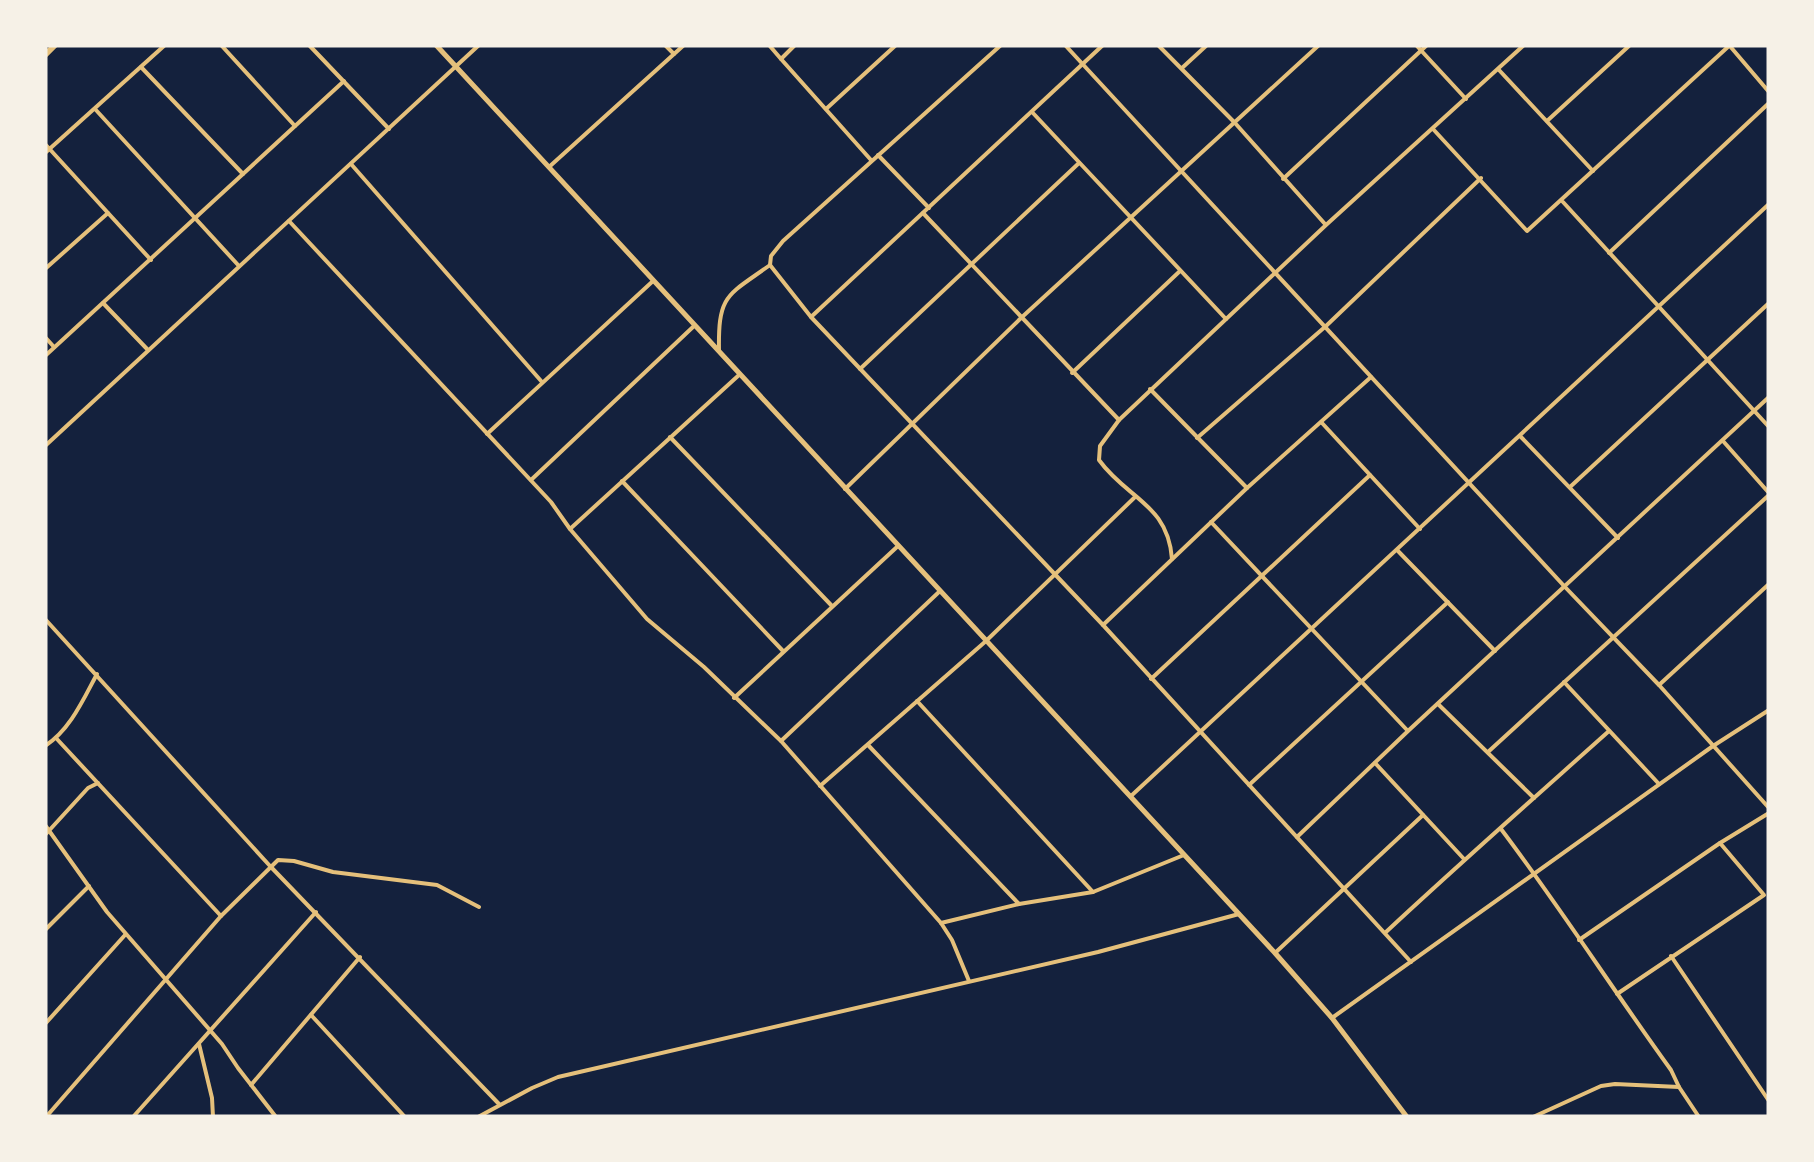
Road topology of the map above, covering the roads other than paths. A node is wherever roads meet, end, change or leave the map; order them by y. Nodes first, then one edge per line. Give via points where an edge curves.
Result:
1 (55, 45) edge
2 (165, 45) edge
3 (220, 45) edge
4 (309, 45) edge
5 (436, 45) edge
6 (479, 45) edge
7 (665, 45) edge
8 (684, 45) edge
9 (769, 45) edge
10 (795, 45) edge
11 (896, 45) edge
12 (1001, 45) edge
13 (1065, 45) edge
14 (1103, 45) edge
15 (1158, 45) edge
16 (1208, 45) edge
17 (1320, 45) edge
18 (1416, 45) edge
19 (1427, 45) edge
20 (1524, 45) edge
21 (1630, 45) edge
22 (1729, 45) edge
23 (1421, 50) junction
24 (674, 54) junction
25 (45, 55) edge
26 (781, 58) junction
27 (1082, 64) junction
28 (141, 67) junction
29 (456, 67) junction
30 (1182, 68) junction
31 (1499, 70) junction
32 (344, 82) junction
33 (1769, 92) edge
34 (1466, 99) junction
35 (1769, 103) edge
36 (95, 109) junction
37 (825, 110) junction
38 (1032, 112) junction
39 (1547, 121) junction
40 (1235, 123) junction
41 (294, 126) junction
42 (389, 129) junction
43 (1434, 129) junction
44 (47, 148) edge
45 (878, 155) junction
46 (871, 160) junction
47 (1079, 163) junction
48 (351, 164) junction
49 (549, 167) junction
50 (1180, 172) junction
51 (1593, 172) junction
52 (244, 174) junction
53 (1480, 178) junction
54 (1284, 179) junction
55 (1561, 200) junction
56 (1769, 204) edge
57 (929, 208) junction
58 (108, 213) junction
59 (923, 213) junction
60 (196, 218) junction
61 (1129, 218) junction
62 (289, 221) junction
63 (1326, 225) junction
64 (1609, 253) junction
65 (151, 260) junction
66 (971, 264) junction
67 (770, 265) junction
68 (239, 266) junction
69 (45, 269) edge
70 (1180, 271) junction
71 (1276, 273) junction
72 (652, 281) junction
73 (1769, 303) edge
74 (103, 304) junction
75 (1659, 307) junction
76 (811, 317) junction
77 (1022, 318) junction
78 (1226, 319) junction
79 (694, 326) junction
80 (1326, 326) junction
81 (45, 337) edge
82 (54, 347) junction
83 (148, 350) junction
84 (719, 353) junction
85 (45, 356) edge
86 (1708, 360) junction
87 (860, 369) junction
88 (1072, 373) junction
89 (739, 375) junction
90 (1371, 376) junction
91 (542, 382) junction
92 (1150, 389) junction
93 (1769, 397) edge
94 (1754, 412) junction
95 (1119, 420) junction
96 (1322, 423) junction
97 (912, 425) junction
98 (1769, 427) edge
99 (487, 434) junction
100 (1520, 436) junction
101 (670, 437) junction
102 (1197, 438) junction
103 (1723, 441) junction
104 (45, 446) edge
105 (1370, 475) junction
106 (530, 480) junction
107 (622, 480) junction
108 (1470, 483) junction
109 (1570, 487) junction
110 (1247, 488) junction
111 (845, 489) junction
112 (1769, 494) edge
113 (1136, 497) junction
114 (1211, 522) junction
115 (570, 529) junction
116 (1420, 530) junction
117 (1618, 538) junction
118 (898, 546) junction
119 (1398, 551) junction
120 (1172, 559) junction
121 (1055, 575) junction
122 (1262, 577) junction
123 (1769, 584) edge
124 (1565, 586) junction
125 (940, 591) junction
126 (1448, 602) junction
127 (832, 606) junction
128 (45, 619) edge
129 (1103, 625) junction
130 (1311, 630) junction
131 (1612, 637) junction
132 (986, 640) junction
133 (1495, 651) junction
134 (783, 652) junction
135 (97, 674) junction
136 (1151, 679) junction
137 (1360, 681) junction
138 (1564, 682) junction
139 (1659, 685) junction
140 (734, 698) junction
141 (917, 701) junction
142 (1438, 704) junction
143 (1769, 710) edge
144 (1408, 730) junction
145 (1608, 731) junction
146 (1199, 732) junction
147 (56, 738) junction
148 (781, 741) junction
149 (868, 745) junction
150 (45, 746) edge
151 (1713, 746) junction
152 (1488, 752) junction
153 (1374, 762) junction
154 (98, 783) junction
155 (1659, 784) junction
156 (1249, 785) junction
157 (820, 786) junction
158 (1131, 797) junction
159 (1534, 798) junction
160 (1769, 810) edge
161 (1423, 815) junction
162 (1501, 829) junction
163 (46, 830) edge
164 (1297, 837) junction
165 (1720, 844) junction
166 (1184, 855) junction
167 (1464, 859) junction
168 (270, 866) junction
169 (1535, 874) junction
170 (88, 886) junction
171 (1346, 888) junction
172 (1093, 892) junction
173 (1764, 895) junction
174 (1769, 900) edge
175 (1019, 904) junction
176 (479, 908) dead end
177 (316, 912) junction
178 (1239, 914) junction
179 (221, 916) junction
180 (942, 923) junction
181 (45, 930) edge
182 (1386, 932) junction
183 (126, 934) junction
184 (1578, 940) junction
185 (1276, 953) junction
186 (1671, 956) junction
187 (360, 957) junction
188 (1411, 962) junction
189 (166, 978) junction
190 (969, 981) junction
191 (1617, 994) junction
192 (311, 1015) junction
193 (1332, 1018) junction
194 (45, 1024) edge
195 (211, 1030) junction
196 (199, 1044) junction
197 (251, 1084) junction
198 (1679, 1087) junction
199 (1769, 1101) edge
200 (499, 1104) junction
201 (46, 1117) edge
202 (133, 1117) edge
203 (213, 1117) edge
204 (276, 1117) edge
205 (405, 1117) edge
206 (478, 1117) edge
207 (1406, 1117) edge
208 (1533, 1117) edge
209 (1700, 1117) edge

1 - 25 main road
2 - 28 street
3 - 41 street
4 - 32 street
5 - 29 street
6 - 29 street
7 - 24 street
8 - 24 street
9 - 26 street
10 - 26 street
11 - 37 street
12 - 45 street
13 - 27 street
14 - 27 street
15 - 30 street
16 - 30 street
17 - 40 street
18 - 23 street
19 - 23 street
20 - 31 street
21 - 39 street
22 - 33 street
22 - 51 street
23 - 34 street
23 - 54 street
24 - 49 street
26 - 37 street
27 - 38 street
27 - 50 street
28 - 36 street
28 - 52 street
29 - 42 street
29 - 49 street
30 - 40 street
31 - 34 street
31 - 39 street
32 - 41 street
32 - 42 street
34 - 43 street
35 - 64 street
36 - 44 street
36 - 60 street
37 - 46 street
38 - 47 street
38 - 57 street
39 - 51 street
40 - 50 street
40 - 54 street
41 - 52 street
42 - 48 street
43 - 53 street
43 - 63 street
44 - 58 street
45 - 46 street
45 - 57 street
46 - 67 street via 783,241
47 - 61 street
47 - 66 street
48 - 62 street
48 - 91 street
49 - 72 street
50 - 61 street
50 - 71 street
51 - 55 street
52 - 60 street
53 - 55 street via 1527,230
53 - 80 street
54 - 63 street
55 - 64 street
56 - 75 street
57 - 59 street
58 - 65 street
58 - 69 street
59 - 66 street
59 - 76 street
60 - 65 street
60 - 68 street
61 - 70 street
61 - 77 street
62 - 68 street
62 - 99 street
63 - 71 street
64 - 75 street
65 - 74 street
66 - 77 street
66 - 87 street
67 - 76 street
67 - 84 street via 724,303
68 - 83 street
70 - 78 street
70 - 88 street
71 - 78 street
71 - 80 street
72 - 79 street
72 - 91 street
73 - 86 street
74 - 82 street
74 - 83 street
75 - 86 street
75 - 100 street
76 - 87 street
77 - 88 street
77 - 97 street
78 - 92 street
79 - 84 street
79 - 106 street
80 - 90 street
80 - 102 street
81 - 82 street
82 - 85 street
83 - 104 street
84 - 89 street
86 - 94 street
86 - 109 street
87 - 97 street
88 - 95 street
89 - 101 street
89 - 111 street
90 - 96 street
90 - 108 street
91 - 99 street
92 - 95 street
92 - 102 street
93 - 94 street
94 - 98 street
94 - 103 street
95 - 113 street via 1100,446 1099,460
96 - 105 street
96 - 110 street
97 - 111 street
97 - 121 street
99 - 106 street
100 - 108 street
100 - 109 street
101 - 107 street
101 - 127 street
102 - 110 street
103 - 112 street
103 - 117 street
105 - 116 street
105 - 122 street
106 - 115 street
107 - 115 street
107 - 134 street
108 - 116 street
108 - 124 street
109 - 117 street
110 - 114 street
111 - 118 street
112 - 131 street
113 - 120 street via 1164,525
113 - 121 street
114 - 120 street
114 - 122 street
115 - 140 street via 647,619
116 - 119 street
117 - 124 street
118 - 125 street
118 - 127 street
119 - 126 street
119 - 130 street
120 - 129 street
121 - 129 street
121 - 132 street
122 - 130 street
122 - 136 street
123 - 139 street
124 - 131 street
124 - 133 street
125 - 132 street
125 - 148 street
126 - 133 street
126 - 137 street
127 - 134 street
128 - 135 street
129 - 136 street
130 - 137 street
130 - 146 street
131 - 138 street
131 - 139 street
132 - 141 street
132 - 158 street
133 - 142 street
134 - 140 street
135 - 147 street
135 - 168 street
136 - 146 street
137 - 144 street
137 - 156 street
138 - 145 street
138 - 152 street
139 - 151 street
140 - 148 street
141 - 149 street
141 - 172 street
142 - 144 street
142 - 152 street
143 - 151 street
144 - 153 street
145 - 155 street
145 - 159 street
146 - 156 street
146 - 158 street
147 - 150 street
147 - 154 street
148 - 157 street
149 - 157 street
149 - 175 street
151 - 155 street
151 - 160 street
152 - 159 street
153 - 161 street
153 - 164 street
154 - 163 street
154 - 179 street
155 - 169 street
156 - 164 street
157 - 180 street
158 - 166 street
159 - 162 street
160 - 165 street
161 - 167 street
161 - 171 street
162 - 167 street
162 - 169 street
163 - 170 street
164 - 171 street
165 - 173 street
165 - 184 street
166 - 172 street
166 - 178 street
167 - 182 street
168 - 176 street via 286,859 333,872 420,881
168 - 177 street
168 - 179 street
169 - 184 street
169 - 188 street
170 - 181 street
170 - 183 street
171 - 182 street
171 - 185 street
172 - 175 street
173 - 174 street
173 - 186 street
175 - 180 street
177 - 187 street
177 - 195 street
178 - 185 street
178 - 190 street
179 - 189 street
180 - 190 street
182 - 188 street
183 - 189 street
183 - 194 street
184 - 191 street
185 - 193 street
186 - 191 street
186 - 199 street
187 - 192 street
187 - 200 street
188 - 193 street
189 - 195 street
189 - 201 street
190 - 200 street via 558,1077
191 - 198 street
192 - 197 street
192 - 205 street
193 - 207 street
195 - 196 street
195 - 197 street
196 - 202 street
196 - 203 street
197 - 204 street
198 - 208 street via 1601,1086
198 - 209 street
200 - 206 street

